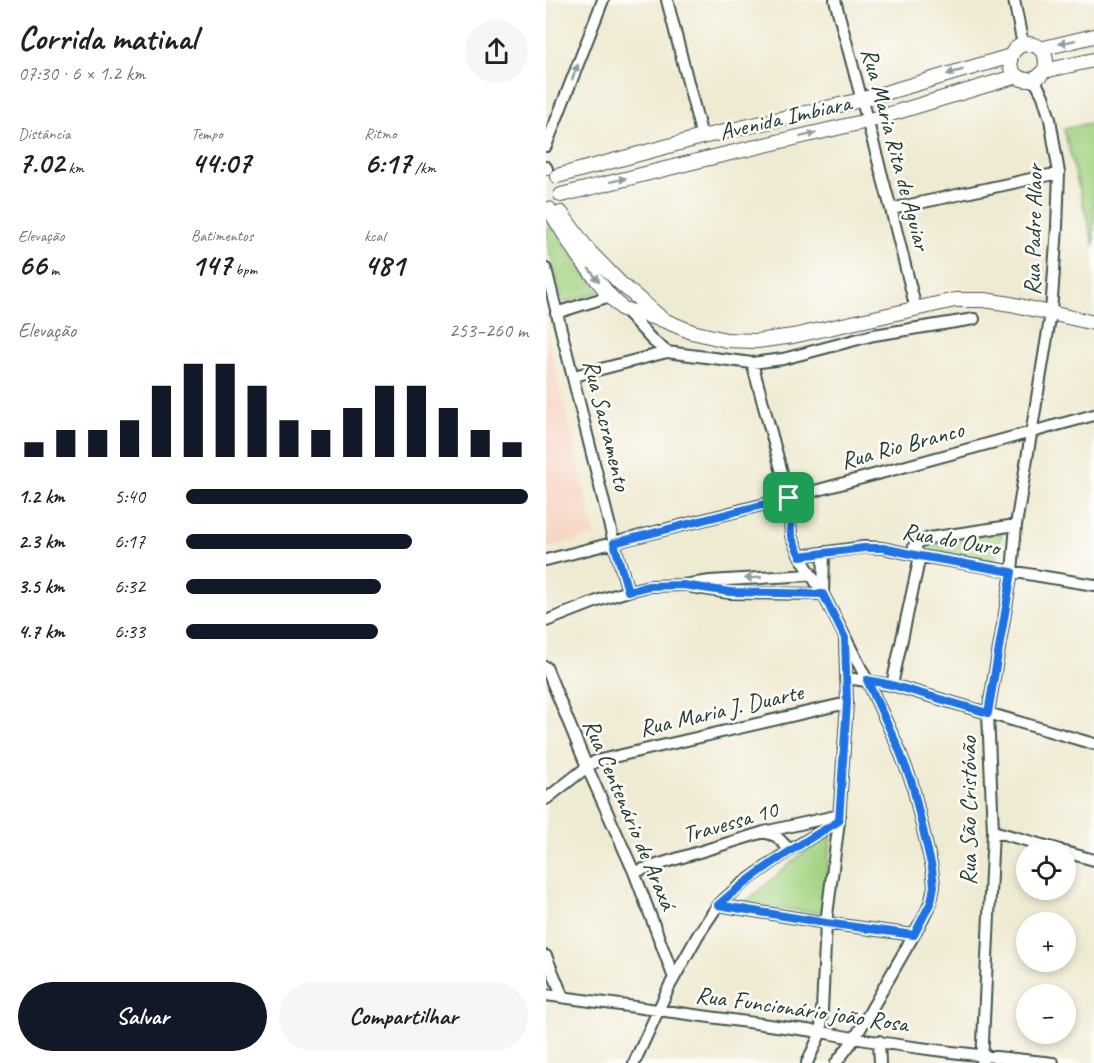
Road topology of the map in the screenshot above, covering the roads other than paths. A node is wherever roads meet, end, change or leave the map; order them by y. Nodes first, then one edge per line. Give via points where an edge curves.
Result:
1 (603, 0) edge
2 (667, 0) edge
3 (835, 0) edge
4 (1014, 0) edge
5 (1094, 36) edge
6 (1023, 45) junction
7 (1040, 48) junction
8 (1011, 56) junction
9 (1094, 60) edge
10 (1039, 75) junction
11 (1017, 76) junction
12 (861, 100) junction
13 (867, 121) junction
14 (702, 137) junction
15 (546, 146) edge
16 (549, 170) edge
17 (1059, 173) junction
18 (553, 205) edge
19 (891, 209) junction
20 (583, 253) junction
21 (546, 269) edge
22 (610, 296) junction
23 (623, 309) junction
24 (916, 309) junction
25 (556, 313) junction
26 (1051, 313) junction
27 (974, 319) dead end
28 (663, 320) junction
29 (1094, 323) edge
30 (668, 351) junction
31 (752, 363) junction
32 (574, 376) junction
33 (1094, 415) edge
34 (1033, 431) junction
35 (789, 498) junction
36 (1016, 525) junction
37 (614, 543) junction
38 (824, 552) junction
39 (800, 556) junction
40 (920, 556) junction
41 (546, 560) edge
42 (1012, 572) junction
43 (811, 575) junction
44 (683, 585) junction
45 (1094, 585) edge
46 (628, 591) junction
47 (823, 594) junction
48 (546, 621) edge
49 (845, 638) junction
50 (546, 668) edge
51 (847, 678) junction
52 (867, 680) junction
53 (892, 685) junction
54 (847, 703) junction
55 (988, 713) junction
56 (1094, 744) edge
57 (587, 767) junction
58 (546, 799) edge
59 (839, 818) junction
60 (764, 831) junction
61 (993, 831) junction
62 (1025, 840) edge
63 (790, 850) junction
64 (1076, 855) edge
65 (1094, 860) edge
66 (634, 873) junction
67 (718, 905) junction
68 (826, 923) junction
69 (914, 935) junction
70 (546, 956) edge
71 (674, 978) junction
72 (546, 995) edge
73 (563, 997) junction
74 (658, 1010) junction
75 (821, 1032) junction
76 (855, 1038) junction
77 (879, 1041) junction
78 (982, 1059) edge
79 (634, 1063) edge
80 (807, 1063) edge
81 (836, 1063) edge
82 (880, 1063) edge
83 (1053, 1063) edge

15 -> 1 street
2 - 14 street
3 - 12 street, Rua Maria Rita de Aguiar
4 - 6 street
5 -> 7 main road
6 - 7 main road
6 - 8 main road
7 - 10 main road via 1046,65
8 - 11 main road via 1010,67
8 -> 12 main road, Avenida Imbiara
9 - 10 main road
10 - 11 main road via 1022,79
10 - 17 street, Rua Padre Alaor
11 - 13 main road, Avenida Imbiara
12 - 13 street, Rua Maria Rita de Aguiar
12 - 14 main road, Avenida Imbiara
18 -> 13 main road, Avenida Imbiara via 705,159
13 - 19 street, Rua Maria Rita de Aguiar
14 - 16 main road, Avenida Imbiara
16 - 18 main road via 562,185
17 - 19 street
17 - 26 street, Rua Padre Alaor
18 - 20 main road
19 - 24 street, Rua Maria Rita de Aguiar
20 -> 22 main road
20 - 28 main road
21 - 25 street, Rua Sacramento
22 - 23 main road
22 - 25 street
23 - 28 main road
23 - 30 street
24 - 26 main road via 955,300 984,300
24 - 28 main road via 757,341 726,340
25 - 32 street, Rua Sacramento
26 - 29 main road
26 - 34 street, Rua São Cristóvão
27 - 31 street via 874,335 783,359
30 - 31 street
30 - 32 street
31 - 35 street
32 - 37 street, Rua Sacramento
33 - 34 street, Rua Rio Branco
34 - 35 street, Rua Rio Branco
34 - 36 street, Rua São Cristóvão
35 - 37 street, Rua Rio Branco
35 - 39 street via 791,536
36 - 40 street via 929,538 914,546
36 - 42 street, Rua São Cristóvão
37 - 41 street, Rua Rio Branco
37 - 46 street, Rua Sacramento
38 - 39 street, Rua do Ouro
38 - 40 street, Rua do Ouro via 883,548
38 - 47 street
39 - 43 street
40 - 42 street, Rua do Ouro
40 - 53 street
42 - 45 street, Rua do Ouro
42 - 55 street, Rua São Cristóvão
43 -> 44 street
43 - 47 street
44 - 46 street
44 - 47 street via 730,592
46 - 48 street
47 - 49 street
49 - 51 street
49 - 52 street
50 - 57 street, Rua Centenário de Araxá
51 - 52 street
51 - 54 street
52 - 53 street
52 - 69 street via 912,783 932,868 931,902
53 - 55 street
54 - 57 street, Rua Maria J. Duarte via 596,761
54 - 59 street
55 - 56 street
55 - 61 street, Rua São Cristóvão
57 - 58 street, Rua Maria J. Duarte
57 - 66 street, Rua Centenário de Araxá
59 - 60 street, Travessa 10
59 - 63 street
59 - 68 street
60 - 63 street via 776,836
60 - 66 street, Travessa 10
61 - 62 street
61 - 78 street, Rua São Cristóvão
63 - 67 street
64 - 65 street
66 - 71 street, Rua Centenário de Araxá
67 - 68 street
67 - 71 street
68 - 69 street
68 - 75 street
69 - 76 street
70 - 73 street
71 - 74 street
72 - 73 street, Rua Funcionário joão Rosa
73 - 74 street, Rua Funcionário joão Rosa
74 - 75 street, Rua Funcionário joão Rosa
74 - 79 street
75 - 76 street, Rua Funcionário joão Rosa
75 - 80 street
76 - 77 street, Rua Funcionário joão Rosa
76 - 81 street
77 - 78 street, Rua Funcionário joão Rosa
77 - 82 street
78 - 83 street, Rua Funcionário joão Rosa

